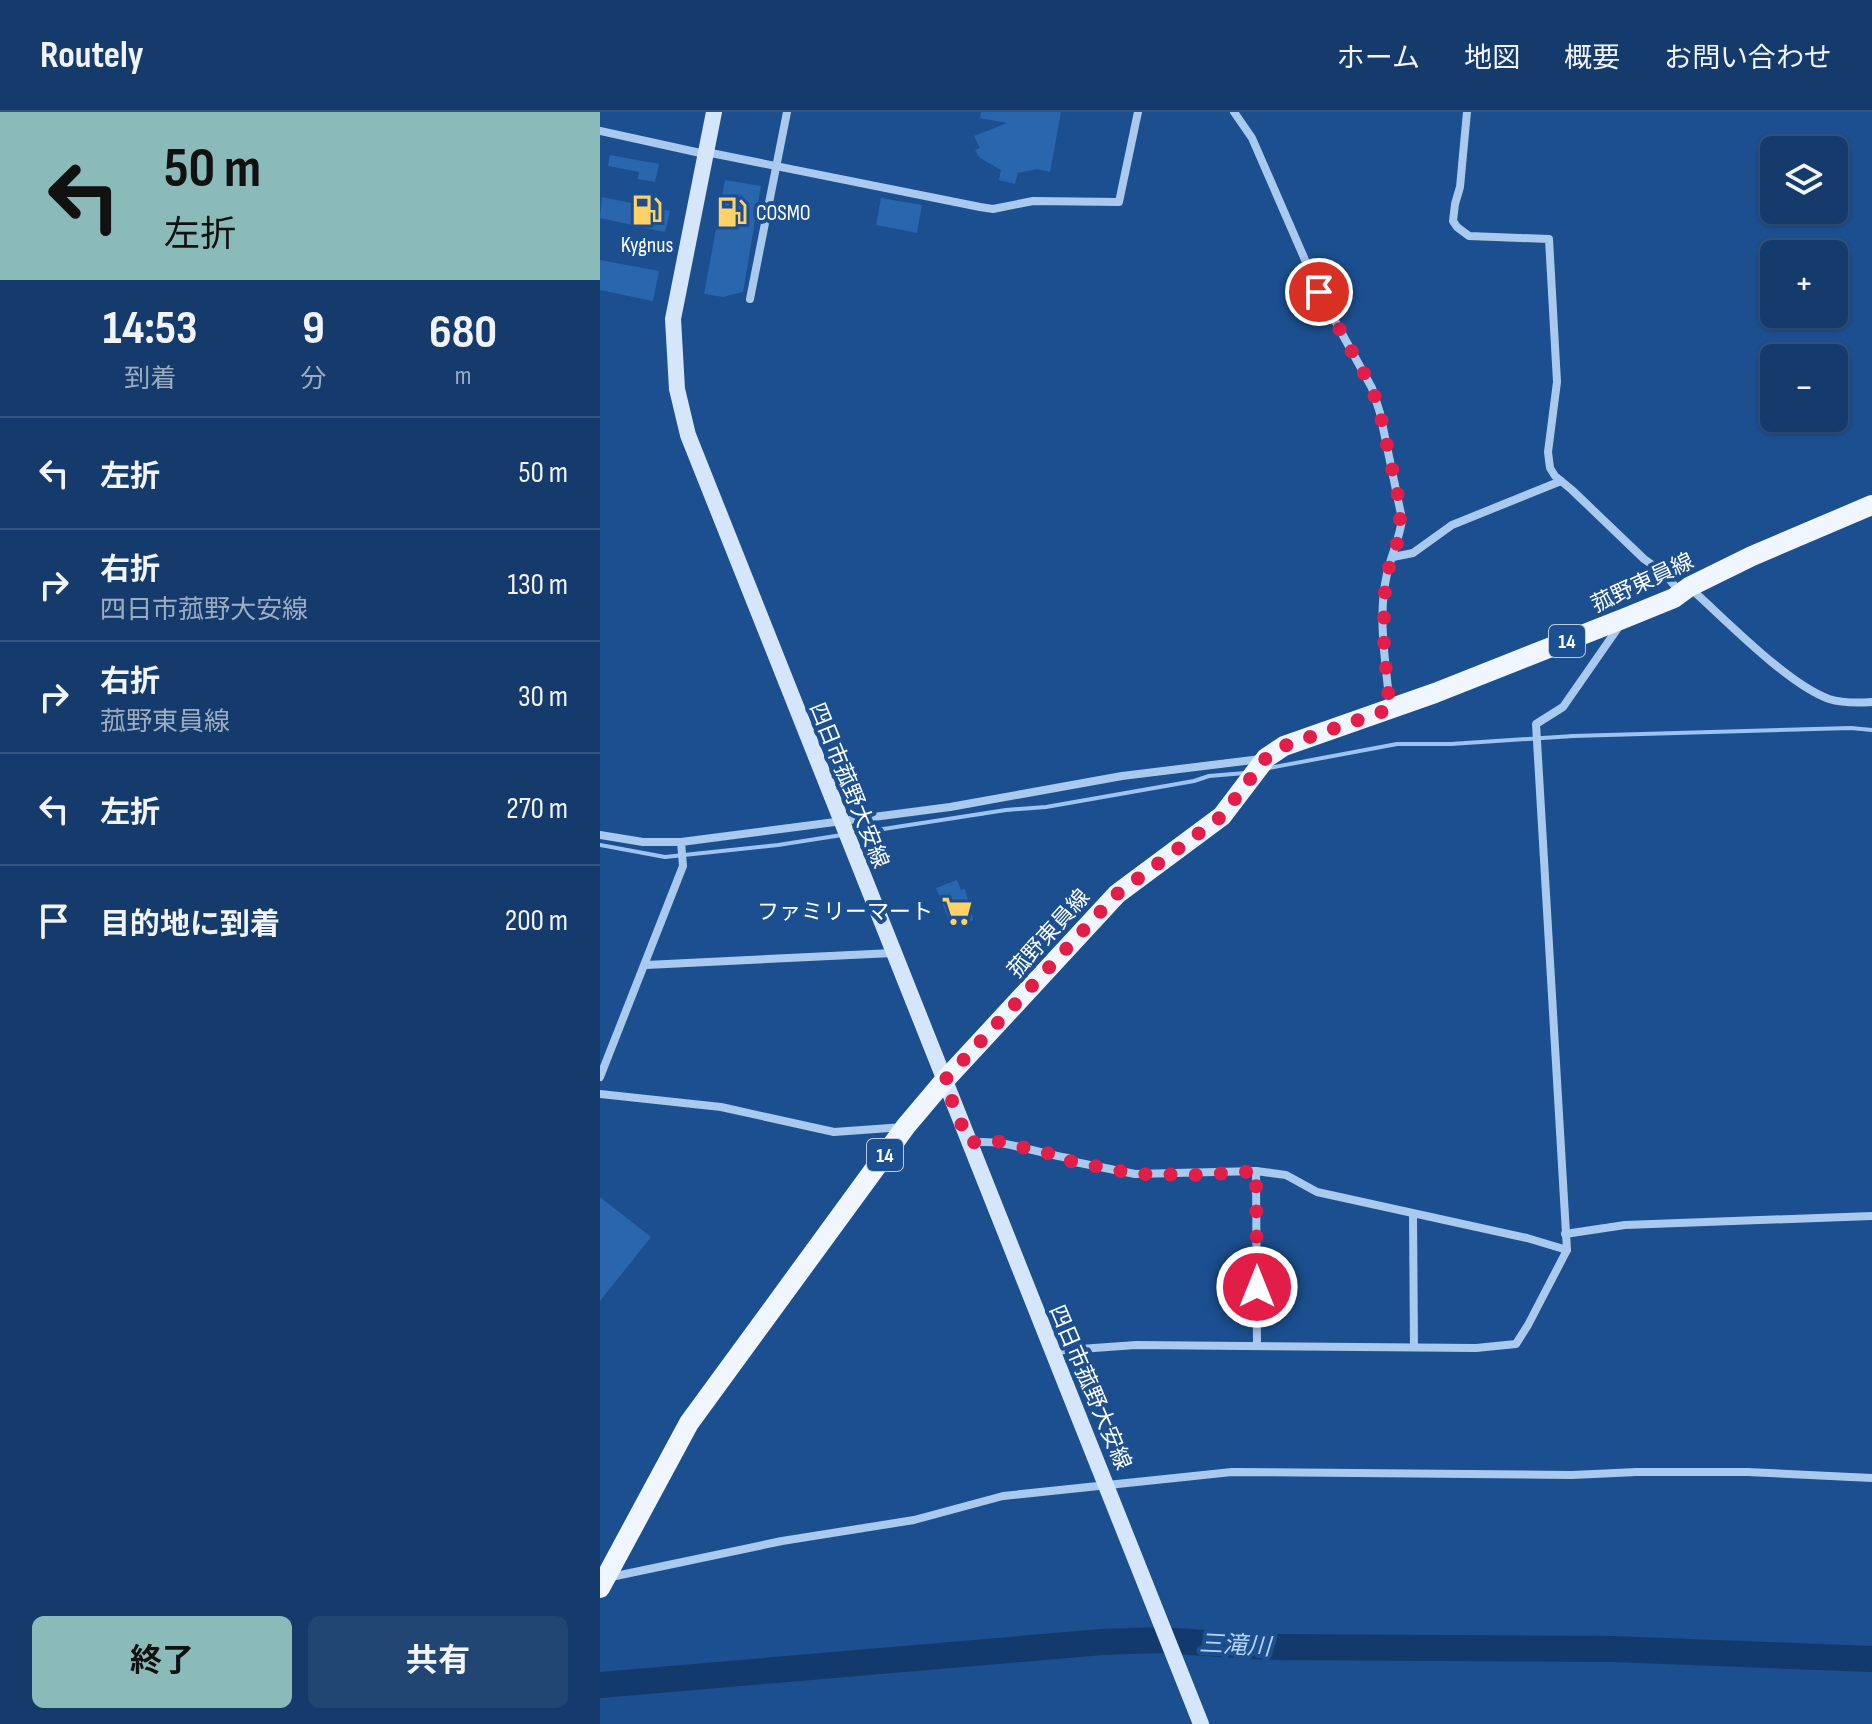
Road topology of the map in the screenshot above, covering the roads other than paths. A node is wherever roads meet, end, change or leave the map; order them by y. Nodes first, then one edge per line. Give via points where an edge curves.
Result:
1 (714, 112) edge
2 (787, 112) edge
3 (1138, 112) edge
4 (1234, 112) edge
5 (1467, 112) edge
6 (600, 131) edge
7 (706, 153) junction
8 (776, 165) junction
9 (750, 299) dead end
10 (1561, 481) junction
11 (1872, 505) edge
12 (1393, 557) junction
13 (1685, 590) junction
14 (1625, 618) junction
15 (1872, 702) edge
16 (1390, 709) junction
17 (1262, 762) junction
18 (844, 831) junction
19 (600, 835) edge
20 (682, 843) junction
21 (893, 953) junction
22 (646, 965) junction
23 (600, 1077) edge
24 (944, 1081) junction
25 (600, 1094) edge
26 (906, 1126) junction
27 (969, 1143) junction
28 (1256, 1171) junction
29 (1413, 1214) junction
30 (1872, 1216) edge
31 (1565, 1234) junction
32 (1567, 1250) junction
33 (1257, 1345) junction
34 (1414, 1346) junction
35 (1051, 1351) junction
36 (1872, 1478) edge
37 (1108, 1485) junction
38 (602, 1582) edge
39 (1201, 1724) edge

1 - 7 main road, 四日市菰野大安線
2 - 8 street
3 - 8 street via 1119,202 1033,201 993,209
4 - 12 street via 1252,138 1319,292 1376,400 1402,519
5 - 10 street via 1453,221 1469,236 1549,239 1557,382 1548,452 1550,468
6 - 7 street
7 - 8 street
7 - 18 main road, 四日市菰野大安線 via 673,319 677,389 688,435
8 - 9 street
10 - 12 street via 1452,525 1413,553
10 - 13 street
11 - 13 main road, 菰野東員線 / 14
12 - 16 street via 1384,600
13 - 14 main road, 菰野東員線 / 14
13 - 15 street via 1807,686 1828,698
14 - 16 main road, 菰野東員線 / 14
14 - 31 street via 1563,707 1536,724
16 - 17 main road, 菰野東員線 / 14 via 1284,746
17 - 18 street via 1122,776
17 - 24 main road, 菰野東員線 / 14 via 1222,816 1117,894
18 - 20 street
18 - 21 main road, 四日市菰野大安線
19 - 20 street
20 - 22 street via 683,866
21 - 22 street
21 - 24 main road, 四日市菰野大安線
22 - 23 street
24 - 26 main road, 菰野東員線 / 14
24 - 27 main road, 四日市菰野大安線
25 - 26 street via 721,1107 834,1132
26 - 38 main road, 菰野東員線 / 14 via 689,1423
27 - 28 street via 992,1140 1135,1174
27 - 35 main road, 四日市菰野大安線
28 - 29 street via 1286,1175 1317,1192
28 - 33 street
29 - 32 street
29 - 34 street
30 - 31 street via 1625,1225
31 - 32 street
32 - 34 street via 1516,1344
33 - 34 street
33 - 35 street
35 - 37 main road, 四日市菰野大安線
36 - 37 street via 1747,1472 1232,1472
37 - 38 street via 1003,1496 914,1520 782,1541
37 - 39 main road, 四日市菰野大安線

